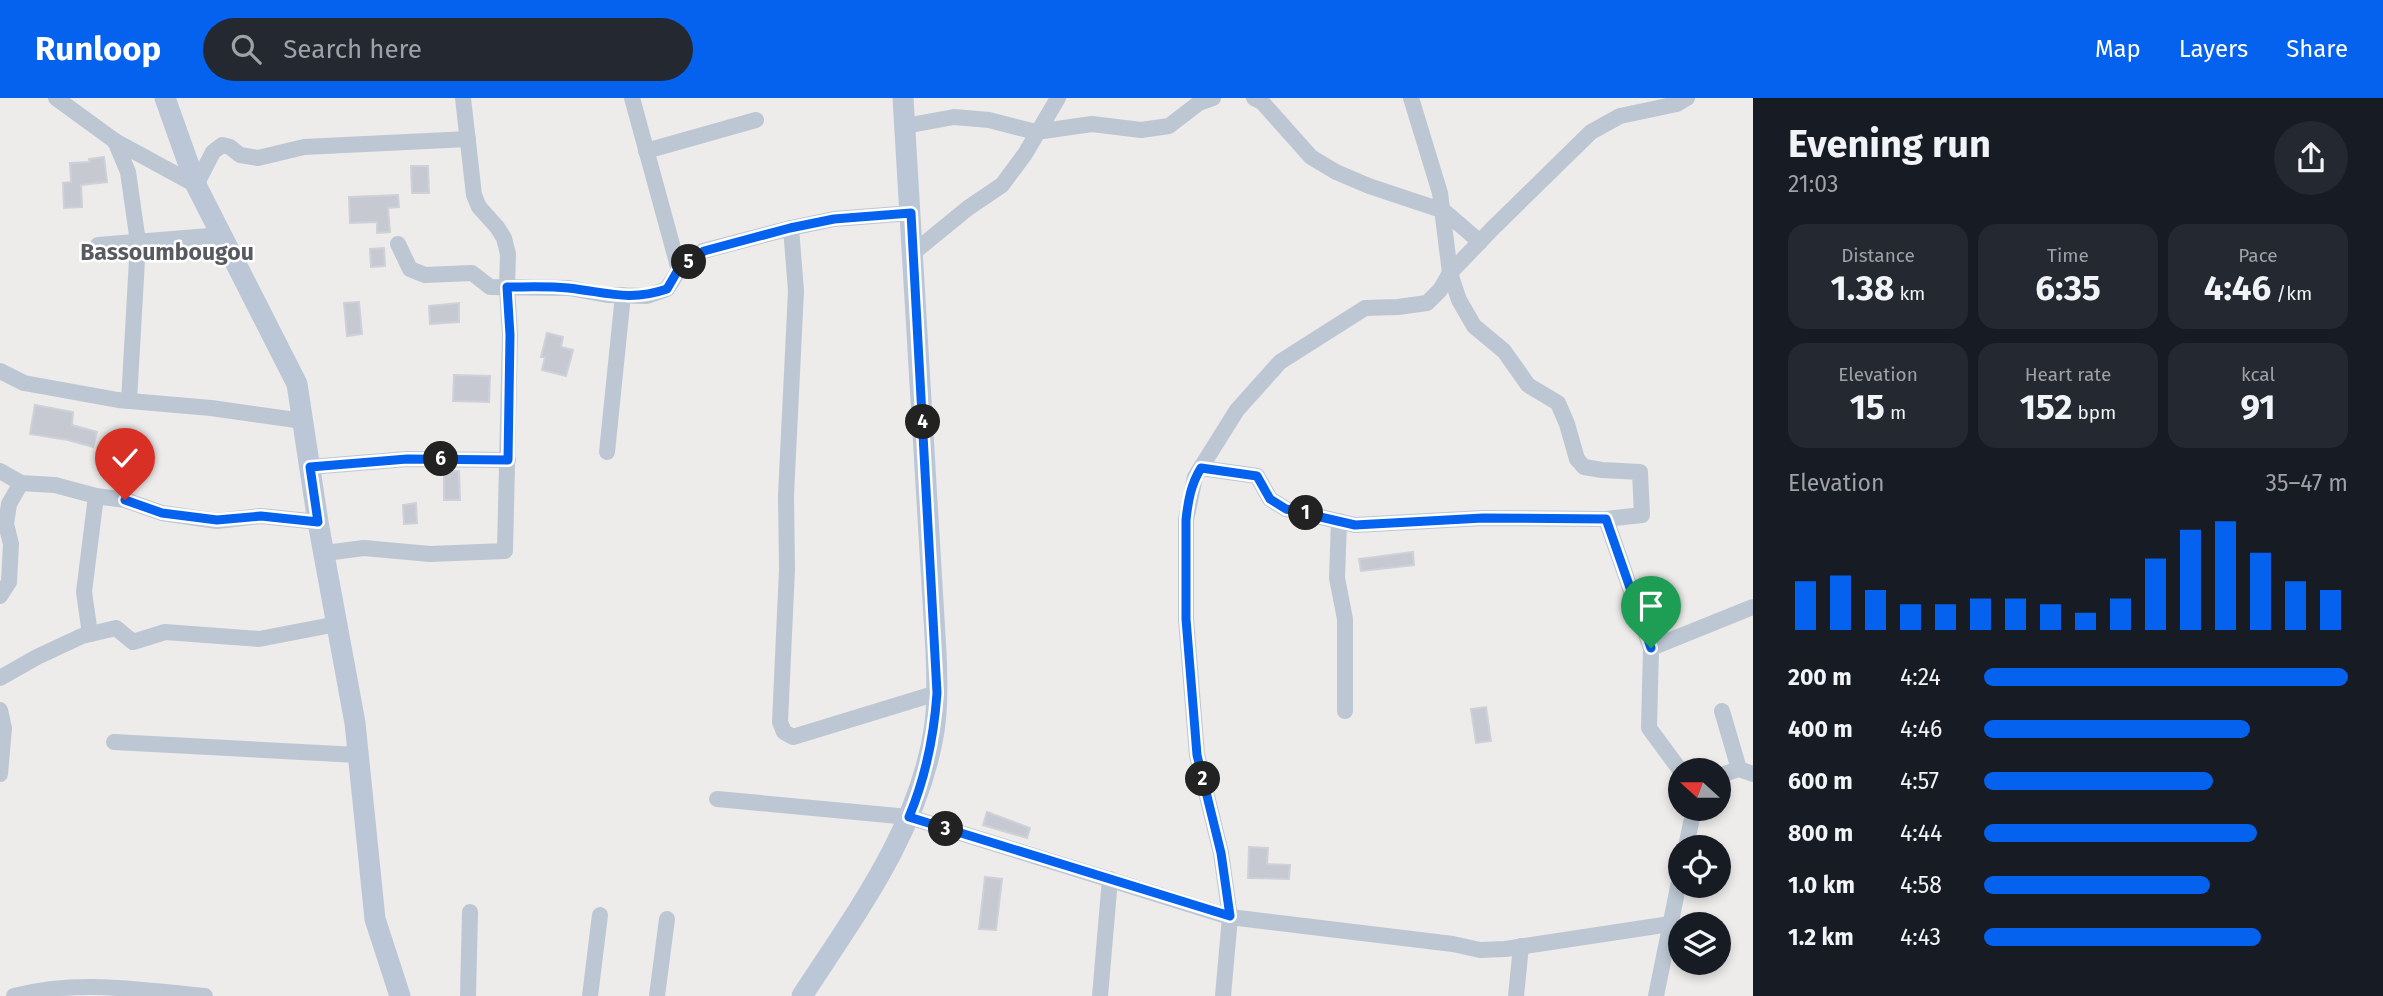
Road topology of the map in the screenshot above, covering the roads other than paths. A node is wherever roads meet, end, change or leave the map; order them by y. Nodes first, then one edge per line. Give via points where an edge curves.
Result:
1 (56, 98) edge
2 (165, 98) edge
3 (463, 98) edge
4 (632, 98) edge
5 (903, 98) edge
6 (920, 98) edge
7 (1058, 98) edge
8 (1213, 98) edge
9 (1254, 98) edge
10 (1411, 98) edge
11 (1687, 98) edge
12 (756, 120) dead end
13 (905, 127) junction
14 (1036, 132) junction
15 (468, 139) junction
16 (115, 141) junction
17 (646, 151) junction
18 (196, 185) junction
19 (1444, 211) junction
20 (911, 213) junction
21 (790, 228) junction
22 (222, 235) junction
23 (138, 242) junction
24 (1480, 242) junction
25 (398, 244) dead end
26 (98, 245) dead end
27 (913, 253) junction
28 (678, 270) junction
29 (1450, 273) junction
30 (507, 287) junction
31 (623, 295) junction
32 (0, 371) edge
33 (129, 401) junction
34 (303, 421) junction
35 (607, 452) dead end
36 (508, 460) junction
37 (310, 467) junction
38 (1201, 468) junction
39 (0, 471) edge
40 (21, 483) junction
41 (96, 496) junction
42 (1606, 519) junction
43 (1339, 521) junction
44 (318, 522) junction
45 (324, 553) junction
46 (0, 596) edge
47 (1753, 607) edge
48 (337, 624) junction
49 (90, 634) junction
50 (1651, 648) junction
51 (0, 678) edge
52 (937, 693) junction
53 (0, 710) edge
54 (1345, 711) dead end
55 (1723, 711) dead end
56 (114, 741) dead end
57 (358, 755) junction
58 (1672, 758) edge
59 (1746, 772) edge
60 (0, 774) edge
61 (717, 799) dead end
62 (909, 817) junction
63 (1110, 879) junction
64 (470, 912) dead end
65 (600, 915) dead end
66 (1230, 916) junction
67 (667, 919) dead end
68 (1668, 924) edge
69 (1668, 934) edge
70 (1521, 947) junction
71 (14, 996) edge
72 (205, 996) edge
73 (400, 996) edge
74 (468, 996) edge
75 (590, 996) edge
76 (657, 996) edge
77 (802, 996) edge
78 (1100, 996) edge
79 (1223, 996) edge
80 (1516, 996) edge
81 (1656, 996) edge

1 - 16 street
2 - 18 street
3 - 15 street
4 - 17 street
5 - 13 street
6 - 13 street
7 - 14 street
8 - 14 street via 1169,126 1141,130 1092,124
9 - 19 street via 1311,157 1336,172
10 - 19 street
11 - 24 street via 1620,116 1591,132
12 - 17 street
13 - 14 street via 954,117
13 - 20 street
14 - 27 street via 1002,185
15 - 18 street via 304,147 258,158 222,145 213,152
15 - 30 street via 474,195 497,226 508,254
16 - 18 street
16 - 23 street via 128,172
17 - 28 street
18 - 22 street
19 - 24 street
19 - 29 street
20 - 21 street via 834,219
20 - 27 street
21 - 28 street via 704,251
21 - 52 street via 796,292 780,722 784,732 793,737
22 - 23 street
22 - 34 street via 297,384
23 - 26 street
23 - 33 street
24 - 29 street
25 - 30 street via 410,269 425,275 472,273 490,287
27 - 52 street
28 - 31 street via 667,289 647,296
29 - 38 street via 1427,303 1365,308 1280,362 1237,410
29 - 42 street via 1474,326 1504,351 1528,384 1558,403 1577,460 1584,467 1640,471 1642,515
30 - 31 street
30 - 36 street
31 - 35 street
32 - 33 street via 23,383
33 - 34 street
34 - 37 street
36 - 37 street via 407,459
36 - 45 street via 505,551 430,554 363,548
37 - 44 street
38 - 43 street via 1257,476 1270,499 1286,509
38 - 66 street via 1186,520 1188,658 1197,755 1221,853
39 - 40 street
40 - 41 street via 55,485
40 - 46 street via 9,504 9,582
41 - 44 street via 162,513 217,520 261,516
41 - 49 street via 84,592
42 - 43 street via 1483,518 1355,525
42 - 50 street
43 - 54 street via 1337,578 1345,619
44 - 45 street
45 - 48 street
47 - 50 street
48 - 49 street via 259,639 165,632 133,642 116,628
48 - 57 street
49 - 51 street
50 - 58 street via 1648,728
52 - 62 street via 929,760
53 - 60 street via 4,728
55 - 59 street
56 - 57 street
57 - 73 street via 375,919
61 - 62 street
62 - 63 street
62 - 77 street via 864,901
63 - 66 street
63 - 78 street
64 - 74 street
65 - 75 street
66 - 70 street via 1480,950
66 - 79 street
67 - 76 street
68 - 70 street
69 - 81 street
70 - 80 street
71 - 72 street via 78,985

